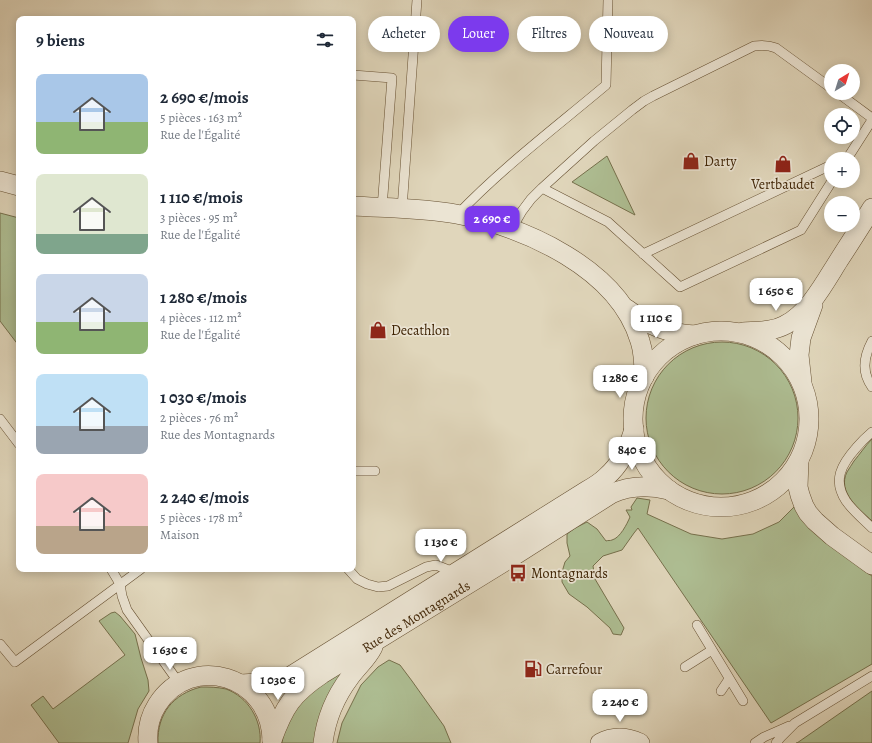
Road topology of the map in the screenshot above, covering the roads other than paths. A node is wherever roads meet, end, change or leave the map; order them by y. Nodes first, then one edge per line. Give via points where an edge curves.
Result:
1 (417, 0) edge
2 (608, 0) edge
3 (356, 75) edge
4 (824, 83) edge
5 (847, 100) edge
6 (872, 119) edge
7 (850, 152) edge
8 (824, 168) edge
9 (0, 181) edge
10 (16, 185) edge
11 (542, 188) junction
12 (828, 188) edge
13 (356, 206) edge
14 (382, 208) junction
15 (402, 208) junction
16 (872, 208) edge
17 (457, 215) junction
18 (511, 230) junction
19 (643, 254) junction
20 (818, 295) junction
21 (621, 304) junction
22 (736, 333) junction
23 (696, 336) junction
24 (872, 341) edge
25 (644, 377) junction
26 (802, 385) junction
27 (872, 387) edge
28 (0, 419) edge
29 (634, 429) junction
30 (872, 432) edge
31 (16, 440) edge
32 (799, 460) junction
33 (356, 471) edge
34 (376, 471) dead end
35 (669, 490) junction
36 (872, 528) edge
37 (872, 565) edge
38 (113, 572) edge
39 (137, 572) edge
40 (351, 572) edge
41 (456, 572) junction
42 (120, 584) junction
43 (697, 625) dead end
44 (377, 640) junction
45 (0, 644) edge
46 (712, 650) junction
47 (685, 666) dead end
48 (872, 676) edge
49 (729, 679) junction
50 (179, 684) junction
51 (242, 684) junction
52 (721, 691) dead end
53 (743, 702) dead end
54 (796, 723) junction
55 (147, 742) edge
56 (272, 742) edge
57 (323, 743) edge
58 (600, 743) edge
59 (640, 743) edge
60 (755, 743) edge
61 (776, 743) edge

1 - 15 lane
2 - 17 lane via 606,85 474,197
3 - 14 lane via 392,78
4 - 11 lane via 776,48 754,46 644,101 583,150
5 - 6 lane
6 - 7 lane
8 - 19 lane
9 - 10 street
11 - 18 lane via 522,211
11 - 19 lane via 608,222
12 - 19 lane via 801,230 680,287
13 - 14 street
14 - 15 street
15 - 17 street
16 - 20 street
17 - 18 street
18 - 21 street via 576,261 596,276
20 - 22 street via 785,326 765,331
20 - 26 street via 801,338
21 - 23 street via 657,328
21 - 25 street via 640,340 644,358
22 - 23 street via 715,332
22 - 26 street via 755,338 773,348 788,362
23 - 25 street via 677,343 666,351
24 - 27 lane via 865,356 865,372
25 - 29 street via 635,402
26 - 32 street via 808,404 809,423 806,442
28 - 31 lane
29 - 35 street via 647,466
29 - 41 street, Rue des Montagnards via 624,454 606,477
30 - 36 lane via 846,459 839,480 846,501
32 - 35 street via 787,477 772,491 741,505 721,507 700,504
32 - 37 street via 798,487 808,513 832,536
33 - 34 lane
35 - 44 street, Rue des Montagnards via 652,486 636,487 612,494
38 - 42 lane
39 - 42 lane
40 - 41 lane via 357,579 378,587 388,586 426,567 436,565
41 - 51 street, Rue des Montagnards via 289,677 273,682
42 - 45 lane via 15,662
42 - 50 lane via 127,610
43 - 46 lane
44 - 56 street, Rue des Montagnards via 302,689 284,712
44 - 57 street via 337,697 328,717
46 - 47 lane
46 - 49 lane
48 - 54 lane
49 - 52 lane
49 - 53 lane
50 - 51 street via 185,680 210,676
50 - 55 street via 163,696 156,707 150,719
51 - 56 street via 257,697 264,708 270,720
54 - 60 lane
54 - 61 lane
58 - 59 street via 618,738

